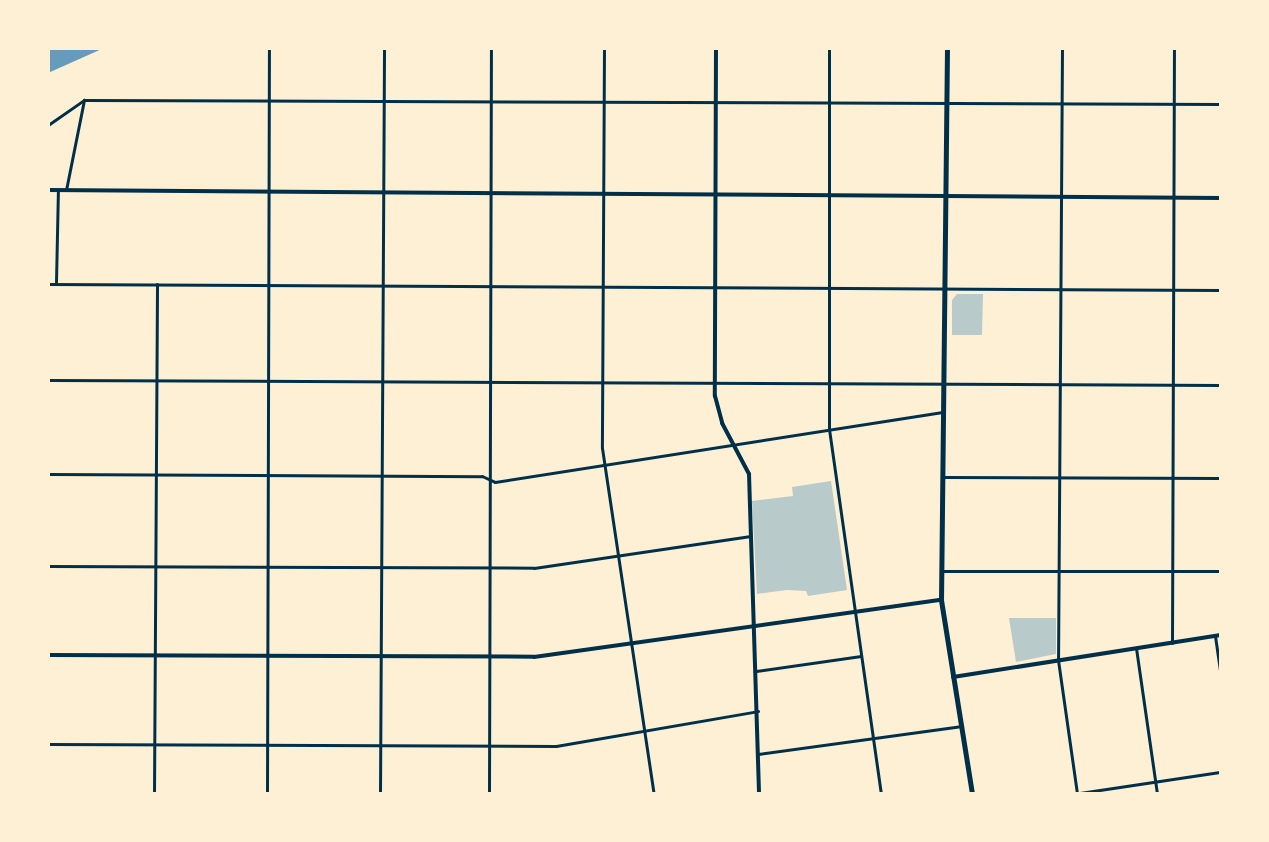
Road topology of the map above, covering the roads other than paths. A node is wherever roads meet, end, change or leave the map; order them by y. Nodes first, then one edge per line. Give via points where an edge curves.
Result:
1 (269, 48) edge
2 (383, 48) edge
3 (491, 48) edge
4 (604, 48) edge
5 (716, 48) edge
6 (829, 48) edge
7 (947, 48) edge
8 (1062, 48) edge
9 (1174, 48) edge
10 (84, 100) junction
11 (269, 101) junction
12 (382, 102) junction
13 (491, 102) junction
14 (604, 103) junction
15 (716, 103) junction
16 (1062, 103) junction
17 (1174, 103) junction
18 (829, 104) junction
19 (946, 104) junction
20 (1221, 104) edge
21 (48, 125) edge
22 (48, 190) edge
23 (58, 190) junction
24 (66, 190) junction
25 (269, 191) junction
26 (382, 194) junction
27 (490, 195) junction
28 (603, 195) junction
29 (716, 196) junction
30 (829, 196) junction
31 (946, 197) junction
32 (1062, 197) junction
33 (1173, 198) junction
34 (1221, 198) edge
35 (48, 284) edge
36 (56, 284) junction
37 (157, 284) junction
38 (269, 288) junction
39 (382, 288) junction
40 (490, 289) junction
41 (603, 289) junction
42 (715, 289) junction
43 (828, 290) junction
44 (945, 290) junction
45 (1173, 290) junction
46 (1221, 290) edge
47 (1060, 291) junction
48 (48, 380) edge
49 (154, 381) junction
50 (381, 381) junction
51 (602, 381) junction
52 (269, 382) junction
53 (490, 382) junction
54 (828, 382) junction
55 (715, 383) junction
56 (1060, 384) junction
57 (944, 385) junction
58 (1173, 385) junction
59 (1221, 385) edge
60 (943, 412) junction
61 (829, 429) junction
62 (736, 444) junction
63 (604, 465) junction
64 (48, 474) edge
65 (155, 475) junction
66 (381, 476) junction
67 (268, 477) junction
68 (943, 477) junction
69 (1060, 478) junction
70 (1173, 478) junction
71 (1221, 478) edge
72 (490, 480) junction
73 (751, 536) junction
74 (617, 554) junction
75 (155, 565) junction
76 (48, 566) edge
77 (268, 568) junction
78 (381, 568) junction
79 (490, 568) junction
80 (941, 571) junction
81 (1061, 571) junction
82 (1221, 571) edge
83 (1172, 572) junction
84 (941, 600) junction
85 (855, 612) junction
86 (754, 627) junction
87 (1218, 636) edge
88 (631, 643) junction
89 (1172, 643) junction
90 (1136, 648) junction
91 (48, 655) edge
92 (268, 655) junction
93 (156, 656) junction
94 (380, 656) junction
95 (861, 656) junction
96 (489, 658) junction
97 (1058, 660) junction
98 (756, 671) junction
99 (953, 677) junction
100 (1221, 677) edge
101 (758, 711) junction
102 (962, 726) junction
103 (644, 731) junction
104 (872, 739) junction
105 (48, 744) edge
106 (154, 744) junction
107 (380, 744) junction
108 (268, 745) junction
109 (489, 746) junction
110 (758, 754) junction
111 (1221, 772) edge
112 (1156, 782) junction
113 (154, 794) edge
114 (267, 794) edge
115 (380, 794) edge
116 (489, 794) edge
117 (654, 794) edge
118 (759, 794) edge
119 (881, 794) edge
120 (972, 794) edge
121 (1076, 794) edge
122 (1157, 794) edge

1 - 11 street
2 - 12 street
3 - 13 street
4 - 14 street
5 - 15 street
6 - 18 street
7 - 19 main road
8 - 16 street
9 - 17 street
10 - 11 street
10 - 21 street
10 - 24 street
11 - 12 street
11 - 25 street
12 - 13 street
12 - 26 street
13 - 14 street
13 - 27 street
14 - 15 street
14 - 28 street
15 - 18 street
15 - 29 street
16 - 17 street
16 - 19 street
16 - 32 street
17 - 20 street
17 - 33 street
18 - 19 street
18 - 30 street
19 - 31 main road
22 - 23 street
23 - 24 street
23 - 36 street
24 - 25 street
25 - 26 street
25 - 38 street
26 - 27 street
26 - 39 street
27 - 28 street
27 - 40 street
28 - 29 street
28 - 41 street
29 - 30 street
29 - 42 street
30 - 31 street
30 - 43 street
31 - 32 street
31 - 44 main road
32 - 33 street
32 - 47 street
33 - 34 street
33 - 45 street
35 - 36 street
36 - 37 street
37 - 38 street
37 - 49 street
38 - 39 street
38 - 52 street
39 - 40 street
39 - 50 street
40 - 41 street
40 - 53 street
41 - 42 street
41 - 51 street
42 - 43 street
42 - 55 street
43 - 44 street
43 - 54 street
44 - 47 street
44 - 57 main road
45 - 46 street
45 - 47 street
45 - 58 street
47 - 56 street
48 - 49 street
49 - 52 street
49 - 65 street
50 - 52 street
50 - 53 street
50 - 66 street
51 - 53 street
51 - 55 street
51 - 63 street
52 - 67 street
53 - 72 street
54 - 55 street
54 - 57 street
54 - 61 street
55 - 62 street via 719,415
56 - 57 street
56 - 58 street
56 - 69 street
57 - 60 main road
58 - 59 street
58 - 70 street
60 - 61 street
60 - 68 main road
61 - 62 street
61 - 85 street
62 - 63 street
62 - 73 street via 749,474
63 - 72 street
63 - 74 street
64 - 65 street
65 - 67 street
65 - 75 street
66 - 67 street
66 - 72 street
66 - 78 street
67 - 77 street
68 - 69 street
68 - 80 main road
69 - 70 street
69 - 81 street
70 - 71 street
70 - 83 street
72 - 79 street
73 - 74 street
73 - 86 street
74 - 79 street via 534,568
74 - 88 street
75 - 76 street
75 - 77 street
75 - 93 street
77 - 78 street
77 - 92 street
78 - 79 street
78 - 94 street
79 - 96 street
80 - 81 street
80 - 84 main road
81 - 83 street
81 - 97 street
82 - 83 street
83 - 89 street
84 - 85 street
84 - 99 main road
85 - 86 street
85 - 95 street
86 - 88 street
86 - 98 street
87 - 89 street
87 - 100 street
88 - 96 street
88 - 103 street
89 - 90 street
90 - 97 street
90 - 112 street
91 - 93 street
92 - 93 street
92 - 94 street
92 - 108 street
93 - 106 street
94 - 96 street
94 - 107 street
95 - 98 street
95 - 104 street
96 - 109 street
97 - 99 street
97 - 121 street
98 - 101 street
99 - 102 main road
101 - 103 street
101 - 110 street
102 - 104 street
102 - 120 main road
103 - 109 street via 556,746
103 - 117 street
104 - 110 street
104 - 119 street
105 - 106 street
106 - 108 street
106 - 113 street
107 - 108 street
107 - 109 street
107 - 115 street
108 - 114 street
109 - 116 street
110 - 118 street
111 - 112 street
112 - 121 street
112 - 122 street

